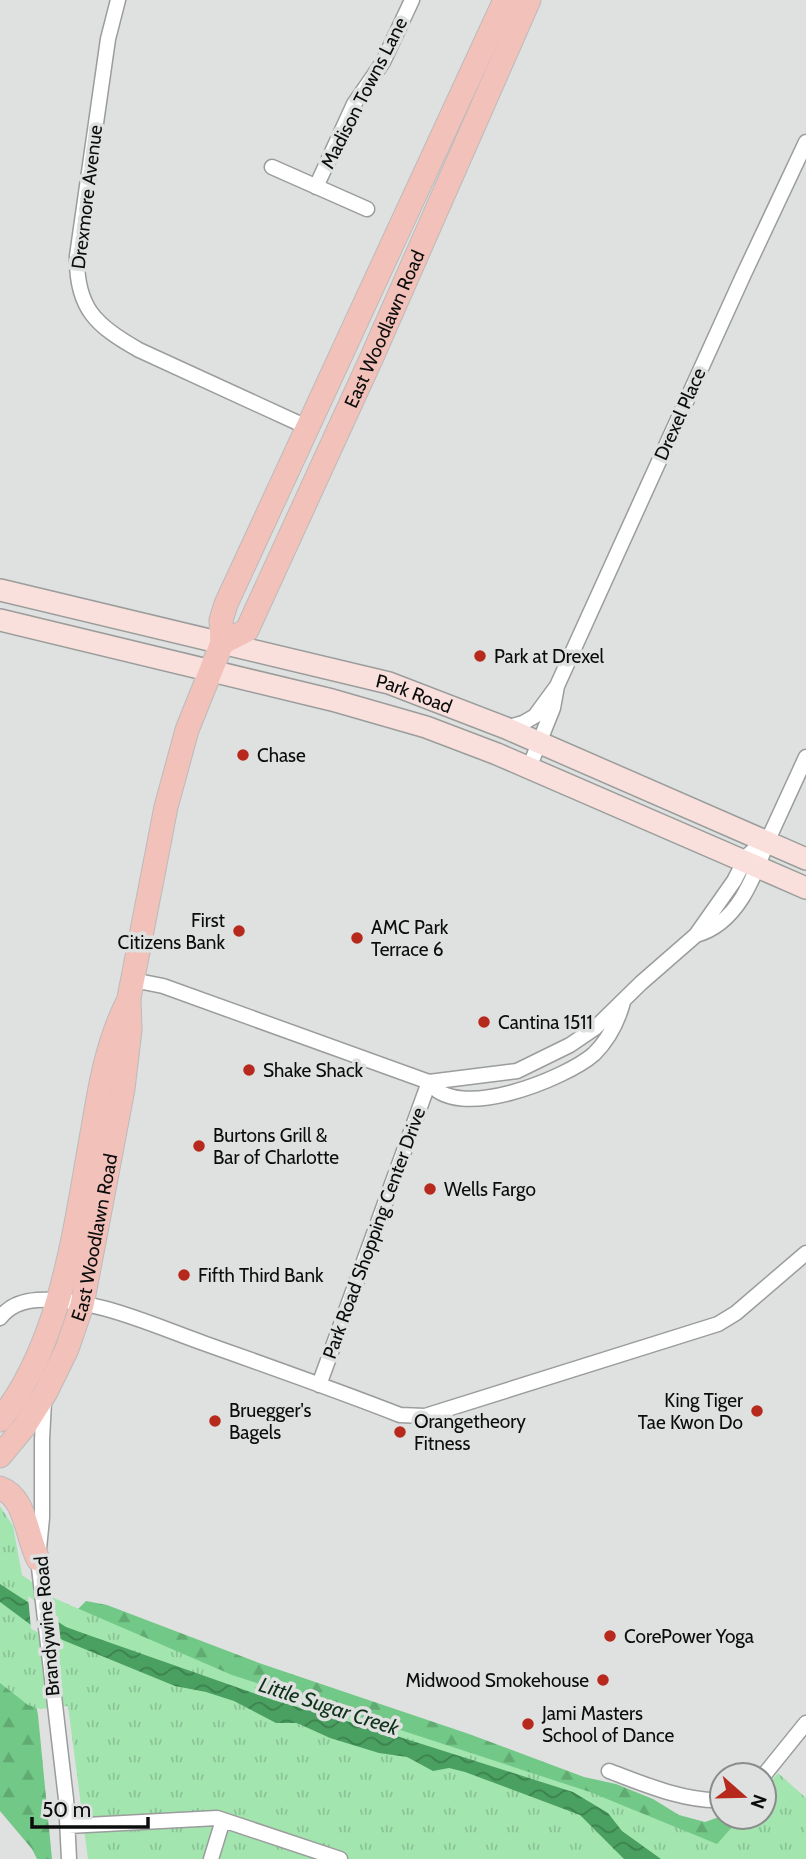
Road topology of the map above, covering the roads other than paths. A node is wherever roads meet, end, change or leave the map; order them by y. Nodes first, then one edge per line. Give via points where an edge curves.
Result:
1 (118, 0) edge
2 (412, 0) edge
3 (505, 0) edge
4 (529, 0) edge
5 (806, 142) edge
6 (272, 167) dead end
7 (316, 187) junction
8 (367, 209) dead end
9 (309, 428) junction
10 (0, 590) edge
11 (0, 620) edge
12 (222, 643) junction
13 (210, 671) junction
14 (557, 686) junction
15 (506, 728) junction
16 (540, 743) junction
17 (806, 757) edge
18 (529, 768) junction
19 (767, 842) junction
20 (806, 859) edge
21 (751, 864) junction
22 (806, 888) edge
23 (131, 989) junction
24 (623, 1002) junction
25 (429, 1082) junction
26 (806, 1253) edge
27 (57, 1301) junction
28 (82, 1305) junction
29 (0, 1318) edge
30 (319, 1385) junction
31 (46, 1392) junction
32 (0, 1420) edge
33 (0, 1457) edge
34 (0, 1488) edge
35 (39, 1569) junction
36 (806, 1723) edge
37 (775, 1761) edge
38 (609, 1771) dead end
39 (708, 1799) edge
40 (223, 1820) junction
41 (68, 1826) junction
42 (69, 1859) edge
43 (211, 1859) edge
44 (340, 1859) edge

1 - 9 street, Drexmore Avenue via 108,39 77,256 80,291 91,313 113,335
2 - 7 street, Madison Towns Lane via 383,62 354,104
3 - 9 main road, East Woodlawn Road
4 - 12 main road, East Woodlawn Road via 247,630
5 - 14 street, Drexel Place
6 - 7 street
7 - 8 street
9 - 12 main road, East Woodlawn Road via 226,604
10 - 12 main road, Park Road
11 - 13 main road, Park Road
12 - 13 main road, East Woodlawn Road
12 - 15 main road, Park Road via 389,682
13 - 18 main road, Park Road via 405,720
13 - 23 main road, East Woodlawn Road via 173,777
14 - 15 street, Drexel Place via 536,716
14 - 16 street, Drexel Place
15 - 16 main road, Park Road
16 - 18 street, Drexel Place
16 - 19 main road, Park Road
17 - 19 street, Park Road Shopping Center Drive
18 - 21 main road, Park Road
19 - 20 main road, Park Road
19 - 21 street, Park Road Shopping Center Drive
21 - 22 main road, Park Road
21 - 24 street, Park Road Shopping Center Drive via 696,934
23 - 25 street, Park Road Shopping Center Drive via 163,986
23 - 27 main road, East Woodlawn Road via 107,1049
23 - 28 main road, East Woodlawn Road via 123,1089
24 - 25 street, Park Road Shopping Center Drive via 589,1033 533,1064 506,1073
24 - 25 street, Park Road Shopping Center Drive via 600,1047 545,1083 474,1098 442,1093
25 - 30 street, Park Road Shopping Center Drive
26 - 30 street, Park Road Shopping Center Drive via 718,1324 425,1416 400,1415
27 - 28 street, Park Road Shopping Center Drive
27 - 29 street, Park Road Shopping Center Drive via 15,1305
27 - 32 main road, East Woodlawn Road via 31,1372
28 - 30 street, Park Road Shopping Center Drive via 129,1317
28 - 31 main road, East Woodlawn Road
31 - 33 main road, East Woodlawn Road
31 - 35 street, Brandywine Road
34 - 35 main road via 19,1502
35 - 41 street, Brandywine Road
36 - 37 street
38 - 39 street
40 - 41 street
40 - 43 street
40 - 44 street
41 - 42 street, Brandywine Road

